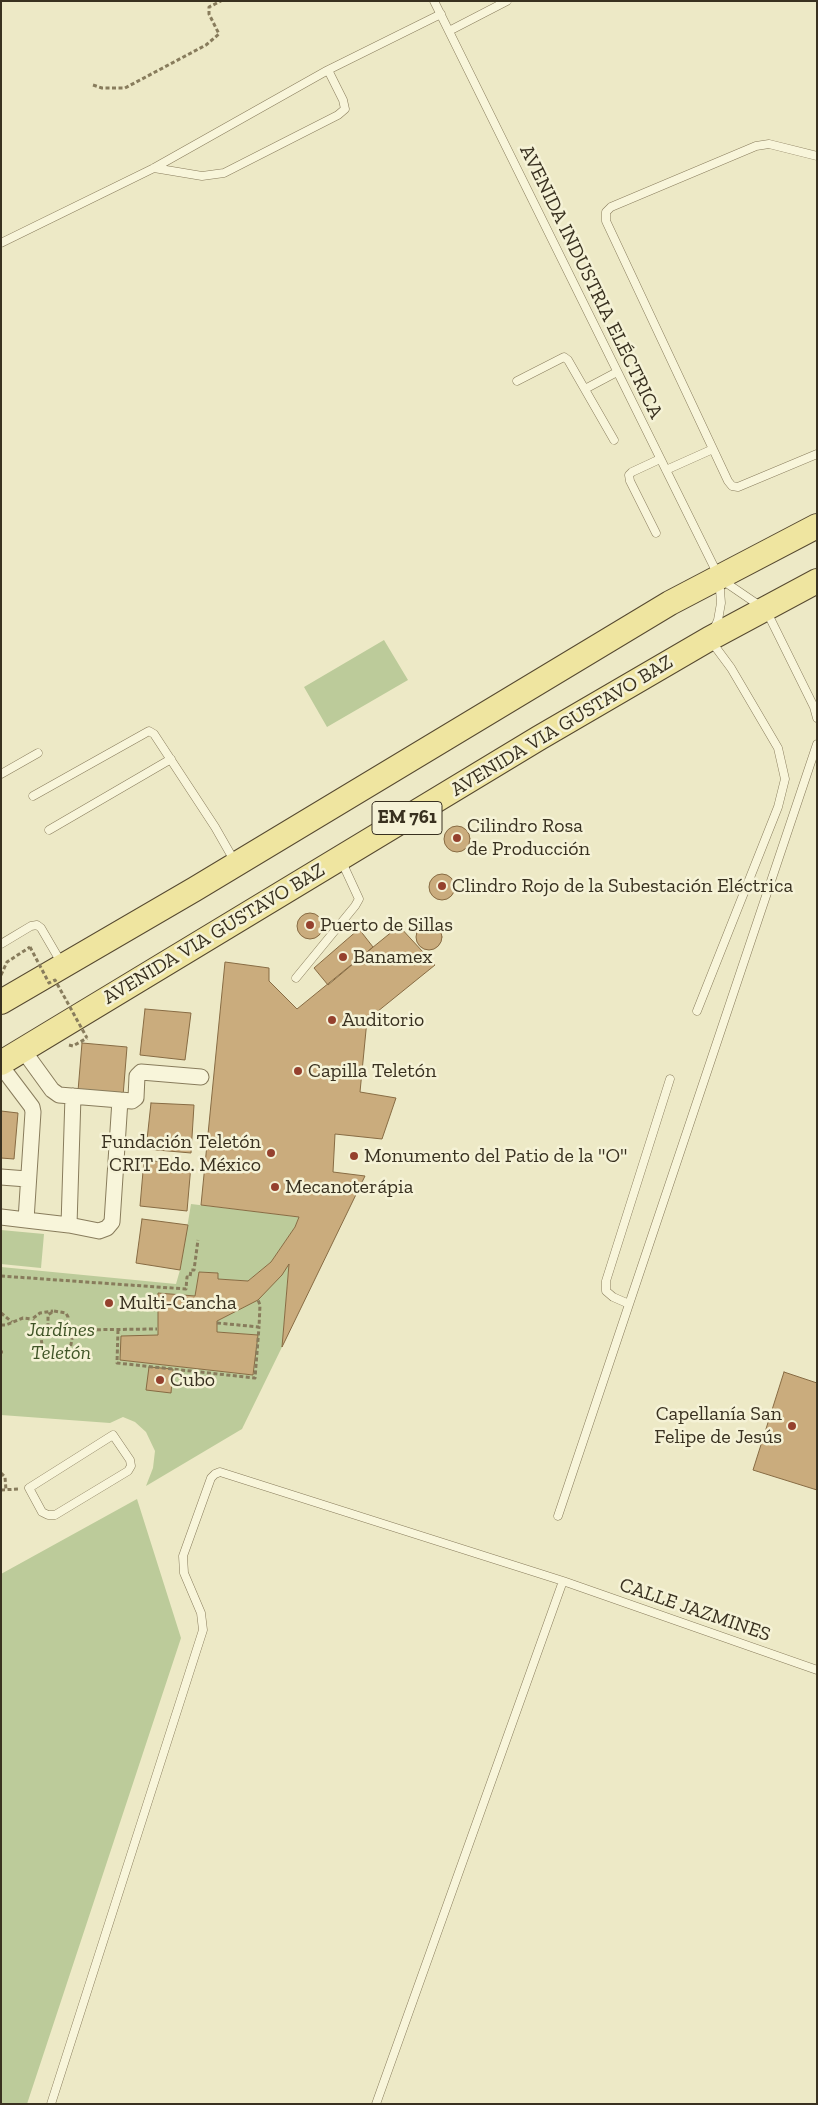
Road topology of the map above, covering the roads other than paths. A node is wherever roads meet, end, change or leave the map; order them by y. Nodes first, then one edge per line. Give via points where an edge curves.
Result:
1 (434, 1) edge
2 (507, 1) edge
3 (440, 14) junction
4 (449, 31) junction
5 (328, 70) junction
6 (817, 156) edge
7 (154, 168) junction
8 (1, 243) edge
9 (617, 372) junction
10 (517, 381) dead end
11 (585, 389) junction
12 (614, 440) dead end
13 (713, 449) junction
14 (817, 454) edge
15 (660, 459) junction
16 (666, 470) junction
17 (817, 526) edge
18 (656, 533) dead end
19 (719, 577) junction
20 (817, 581) edge
21 (766, 610) junction
22 (709, 639) junction
23 (817, 718) edge
24 (817, 744) edge
25 (38, 753) dead end
26 (171, 759) junction
27 (1, 774) edge
28 (33, 796) dead end
29 (49, 830) dead end
30 (340, 858) junction
31 (236, 864) junction
32 (1, 944) edge
33 (63, 966) junction
34 (296, 978) dead end
35 (1, 1002) edge
36 (697, 1011) dead end
37 (23, 1050) junction
38 (1, 1064) edge
39 (201, 1077) dead end
40 (670, 1079) dead end
41 (73, 1096) junction
42 (120, 1100) junction
43 (1, 1177) edge
44 (27, 1179) junction
45 (1, 1217) edge
46 (26, 1220) junction
47 (69, 1225) junction
48 (629, 1304) junction
49 (29, 1488) joint
50 (558, 1516) dead end
51 (563, 1581) junction
52 (817, 1670) edge
53 (51, 2104) edge
54 (376, 2104) edge

1 - 3 lane, AVENIDA INDUSTRIA ELÉCTRICA
2 - 4 lane
3 - 4 lane, AVENIDA INDUSTRIA ELÉCTRICA
3 - 5 lane
4 - 9 lane, AVENIDA INDUSTRIA ELÉCTRICA
5 - 7 lane
5 - 7 lane via 343,100 344,108 338,115 224,174 202,176
6 - 13 lane via 770,144 756,146 611,207 606,212 606,221
7 - 8 lane
9 - 11 lane
9 - 15 lane, AVENIDA INDUSTRIA ELÉCTRICA
10 - 11 lane via 564,357
11 - 12 lane
13 - 14 lane via 728,481 738,487
13 - 16 lane
15 - 16 lane, AVENIDA INDUSTRIA ELÉCTRICA
15 - 18 lane via 629,475
16 - 19 lane, AVENIDA INDUSTRIA ELÉCTRICA
17 - 19 main road, EM 761
19 - 21 lane, AVENIDA INDUSTRIA ELÉCTRICA
19 - 22 lane, AVENIDA INDUSTRIA ELÉCTRICA via 721,603 718,620
19 - 31 main road, EM 761 via 670,603
20 - 21 main road, AVENIDA VIA GUSTAVO BAZ / EM 761
21 - 22 main road, AVENIDA VIA GUSTAVO BAZ / EM 761
21 - 23 lane
22 - 30 main road, AVENIDA VIA GUSTAVO BAZ / EM 761
22 - 36 lane via 778,748 784,779 778,807
24 - 48 lane
25 - 27 lane
26 - 28 lane via 154,734 148,731
26 - 29 lane
26 - 31 lane
30 - 34 lane via 359,899
30 - 37 main road, AVENIDA VIA GUSTAVO BAZ / EM 761
31 - 33 main road, EM 761
32 - 33 lane via 36,925 41,928
33 - 35 main road, EM 761
37 - 38 main road, AVENIDA VIA GUSTAVO BAZ / EM 761
37 - 41 street via 55,1093
38 - 44 street via 32,1107
39 - 42 street via 142,1072 137,1076 134,1100
40 - 48 lane via 606,1282 606,1291 613,1298
41 - 42 street
41 - 47 street
42 - 47 street via 112,1222 99,1231
43 - 44 street
44 - 46 street
45 - 46 street
46 - 47 street
48 - 50 lane
49 - 49 lane via 42,1512 55,1515 128,1471 130,1460 114,1435
51 - 52 lane, CALLE JAZMINES
51 - 53 lane, CALLE JAZMINES via 220,1472 211,1478 183,1556 184,1573 201,1613 203,1630
51 - 54 lane

